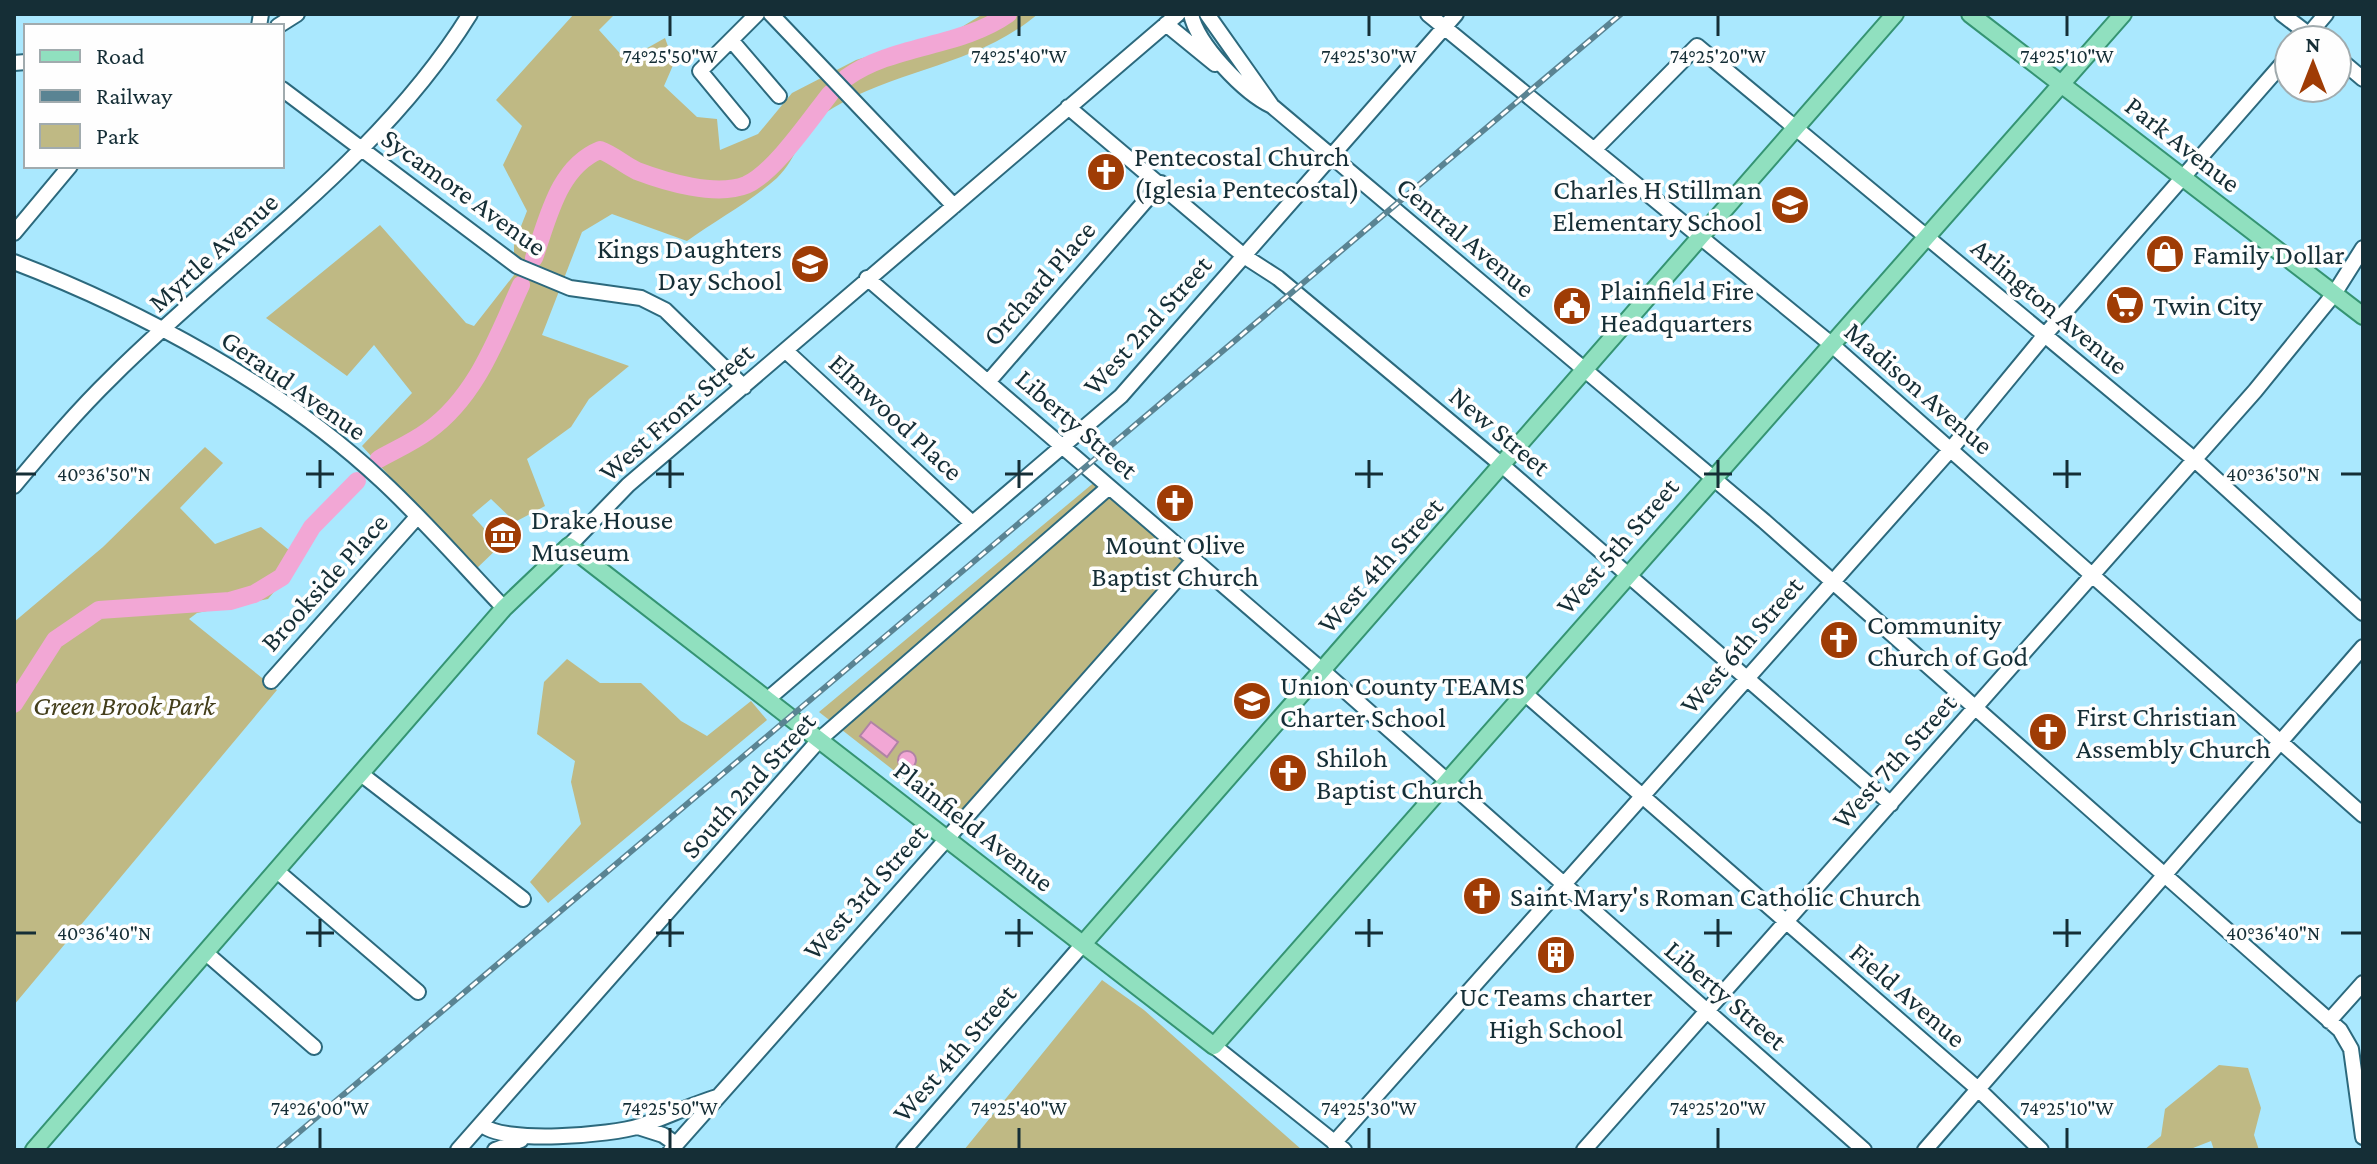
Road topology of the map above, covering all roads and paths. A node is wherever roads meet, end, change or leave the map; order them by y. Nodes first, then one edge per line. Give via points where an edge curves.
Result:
1 (470, 14) edge
2 (757, 14) edge
3 (771, 14) edge
4 (1178, 14) edge
5 (1191, 14) edge
6 (1207, 14) edge
7 (1428, 14) edge
8 (1456, 14) edge
9 (1895, 14) edge
10 (1970, 14) edge
11 (2123, 14) edge
12 (1166, 24) junction
13 (1444, 27) junction
14 (731, 40) junction
15 (1227, 73) junction
16 (2273, 74) edge
17 (2062, 83) junction
18 (284, 91) edge
19 (779, 96) dead end
20 (1272, 106) junction
21 (1068, 107) junction
22 (742, 122) dead end
23 (1798, 129) junction
24 (359, 149) junction
25 (1594, 150) junction
26 (1330, 156) junction
27 (68, 168) edge
28 (2182, 177) junction
29 (1161, 183) junction
30 (954, 206) junction
31 (14, 233) edge
32 (1702, 238) junction
33 (1926, 238) junction
34 (2363, 248) edge
35 (1244, 256) junction
36 (14, 262) edge
37 (867, 278) junction
38 (2334, 294) junction
39 (2363, 316) edge
40 (164, 330) junction
41 (2044, 336) junction
42 (1831, 344) junction
43 (786, 351) junction
44 (1585, 372) junction
45 (989, 381) junction
46 (744, 387) junction
47 (1063, 448) junction
48 (1951, 449) junction
49 (2195, 460) junction
50 (1503, 466) junction
51 (1711, 478) junction
52 (14, 486) edge
53 (1109, 487) junction
54 (417, 517) junction
55 (971, 522) junction
56 (569, 546) junction
57 (1194, 560) junction
58 (1626, 576) junction
59 (2093, 576) junction
60 (1831, 582) junction
61 (504, 608) junction
62 (2363, 613) edge
63 (2363, 647) edge
64 (1321, 670) junction
65 (1745, 678) junction
66 (271, 681) dead end
67 (1522, 691) junction
68 (769, 698) junction
69 (1977, 707) junction
70 (820, 739) junction
71 (2282, 743) junction
72 (361, 774) junction
73 (1447, 782) junction
74 (1646, 797) junction
75 (1891, 804) junction
76 (2363, 815) edge
77 (948, 838) junction
78 (277, 871) junction
79 (2166, 876) junction
80 (1565, 886) junction
81 (523, 899) dead end
82 (1785, 922) junction
83 (1083, 944) junction
84 (206, 953) junction
85 (2363, 983) edge
86 (418, 992) dead end
87 (1706, 1013) junction
88 (2329, 1021) junction
89 (1214, 1046) junction
90 (314, 1047) dead end
91 (1978, 1089) junction
92 (717, 1097) junction
93 (481, 1124) junction
94 (638, 1127) junction
95 (2363, 1137) edge
96 (526, 1139) junction
97 (1339, 1146) edge
98 (674, 1147) edge
99 (34, 1150) edge
100 (458, 1150) edge
101 (495, 1150) edge
102 (904, 1150) edge
103 (1584, 1150) edge
104 (1864, 1150) edge
105 (1925, 1150) edge
106 (2041, 1150) edge

1 - 24 street, Myrtle Avenue via 438,62
2 - 14 street
3 - 30 street
4 - 12 street, West Front Street
5 - 15 street, Central Avenue
6 - 20 street, Central Avenue
7 - 13 street, Madison Avenue
8 - 13 street, West 2nd Street
9 - 23 main road, West 4th Street
10 - 17 main road, Park Avenue
11 - 17 main road, West 5th Street
12 - 15 street
12 - 21 street, West Front Street
13 - 25 street, Madison Avenue
13 - 26 street, West 2nd Street
14 - 19 street
14 - 22 street via 700,71
15 - 20 street, Central Avenue
16 - 28 street, West 6th Street
17 - 28 main road, Park Avenue
17 - 33 main road, West 5th Street
18 - 24 street, Sycamore Avenue
20 - 26 street, Central Avenue
21 - 29 street, New Street
21 - 30 street, West Front Street
23 - 25 street, Arlington Avenue via 1697,46
23 - 32 main road, West 4th Street
23 - 33 street, Arlington Avenue
24 - 40 street, Myrtle Avenue via 293,217
24 - 46 street, Sycamore Avenue via 517,266 570,288 654,303
25 - 32 street, Madison Avenue
26 - 35 street, West 2nd Street
26 - 44 street, Central Avenue
27 - 31 street
28 - 38 main road, Park Avenue
28 - 41 street, West 6th Street
29 - 35 street, New Street
29 - 45 street, Orchard Place
30 - 37 street, West Front Street
32 - 42 street, Madison Avenue
32 - 44 main road, West 4th Street
33 - 41 street, Arlington Avenue
33 - 42 main road, West 5th Street
34 - 38 street, West 7th Street
35 - 47 street, West 2nd Street via 1121,396
35 - 50 street, New Street via 1278,278
36 - 40 street, Geraud Avenue
37 - 43 street, West Front Street
37 - 45 street, Liberty Street
38 - 39 main road, Park Avenue
38 - 49 street, West 7th Street
40 - 52 street, Myrtle Avenue via 112,377
40 - 54 street, Geraud Avenue via 224,365 350,455
41 - 48 street, West 6th Street
41 - 49 street, Arlington Avenue
42 - 48 street, Madison Avenue
42 - 51 main road, West 5th Street
43 - 46 street, West Front Street
43 - 55 street, Elmwood Place
44 - 50 main road, West 4th Street
44 - 51 street, Central Avenue
45 - 47 street, Liberty Street
46 - 56 street, West Front Street via 628,485
47 - 53 street, Liberty Street
47 - 55 street, West 2nd Street
48 - 59 street, Madison Avenue
48 - 60 street, West 6th Street
49 - 59 street, West 7th Street
49 - 62 street, Arlington Avenue
50 - 58 street, New Street
50 - 64 main road, West 4th Street
51 - 58 main road, West 5th Street
51 - 60 street, Central Avenue
53 - 57 street, Liberty Street
53 - 70 street, South 2nd Street
54 - 61 street, Geraud Avenue
54 - 66 street, Brookside Place
55 - 68 street, West 2nd Street
56 - 61 main road, West Front Street
56 - 68 main road, Plainfield Avenue
57 - 64 street, Liberty Street
57 - 77 street, West 3rd Street
58 - 65 street, New Street
58 - 67 main road, West 5th Street
59 - 69 street, West 7th Street
59 - 71 street, Madison Avenue
60 - 65 street, West 6th Street
60 - 69 street, Central Avenue
61 - 72 main road, West Front Street
63 - 71 street
64 - 73 street, Liberty Street
64 - 83 main road, West 4th Street
65 - 74 street, West 6th Street
65 - 75 street, New Street
67 - 73 main road, West 5th Street
67 - 74 street, Field Avenue
68 - 70 main road, Plainfield Avenue
69 - 75 street, West 7th Street
69 - 79 street, Central Avenue
70 - 77 main road, Plainfield Avenue
70 - 93 street, South 2nd Street
71 - 76 street, Madison Avenue
71 - 79 street
72 - 78 main road, West Front Street
72 - 81 street
73 - 80 street, Liberty Street
73 - 89 main road, West 5th Street
74 - 80 street, West 6th Street
74 - 82 street, Field Avenue
75 - 82 street, West 7th Street
77 - 83 main road, Plainfield Avenue
77 - 92 street, West 3rd Street
78 - 84 main road, West Front Street
78 - 86 street
79 - 88 street, Central Avenue
79 - 91 street
80 - 87 street, Liberty Street
80 - 97 street, West 6th Street
82 - 87 street, West 7th Street
82 - 91 street, Field Avenue
83 - 89 main road, Plainfield Avenue
83 - 102 street, West 4th Street
84 - 90 street
84 - 99 main road, West Front Street
85 - 88 street
87 - 103 street, West 7th Street
87 - 104 street, Liberty Street
88 - 95 street, Central Avenue via 2351,1049
89 - 97 street, Plainfield Avenue
91 - 105 street
91 - 106 street, Field Avenue
92 - 94 street
92 - 98 street, West 3rd Street
93 - 96 street via 498,1135
93 - 100 street, South 2nd Street
94 - 96 street
94 - 98 street via 663,1135
96 - 101 street

